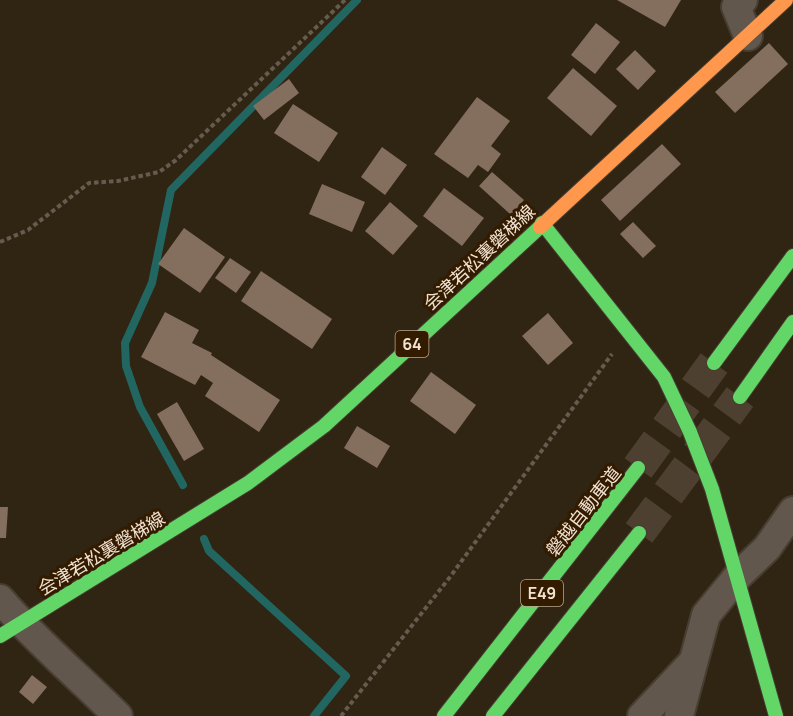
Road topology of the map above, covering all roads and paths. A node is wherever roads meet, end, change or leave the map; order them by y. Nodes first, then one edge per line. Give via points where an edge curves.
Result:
1 (345, 0) edge
2 (743, 0) edge
3 (786, 0) edge
4 (748, 36) junction
5 (542, 223) junction
6 (0, 242) edge
7 (793, 256) edge
8 (793, 322) edge
9 (627, 330) junction
10 (714, 363) tunnel mouth
11 (741, 397) tunnel mouth
12 (638, 468) tunnel mouth
13 (793, 511) edge
14 (639, 533) tunnel mouth
15 (738, 576) junction
16 (0, 599) edge
17 (10, 630) edge
18 (692, 663) junction
19 (118, 716) edge
20 (341, 716) edge
21 (444, 716) edge
22 (494, 716) edge
23 (642, 716) edge
24 (679, 716) edge
25 (776, 716) edge

1 - 6 path via 168,166 118,182 89,183 28,230
2 - 4 street via 736,7
3 - 4 main road, 会津若松裏磐梯線 / 64
4 - 5 main road, 会津若松裏磐梯線 / 64
5 - 9 main road
5 - 17 main road, 会津若松裏磐梯線 / 64 via 324,426 248,483
7 - 10 main road
8 - 11 main road
9 - 15 main road via 664,377 690,432
9 - 20 path via 450,577
12 - 21 main road, 磐越自動車道 / E49
13 - 15 street via 767,548
14 - 22 main road, E49
15 - 18 street via 706,615
15 - 25 main road
16 - 17 street
17 - 19 street via 36,635
18 - 23 street
18 - 24 street

